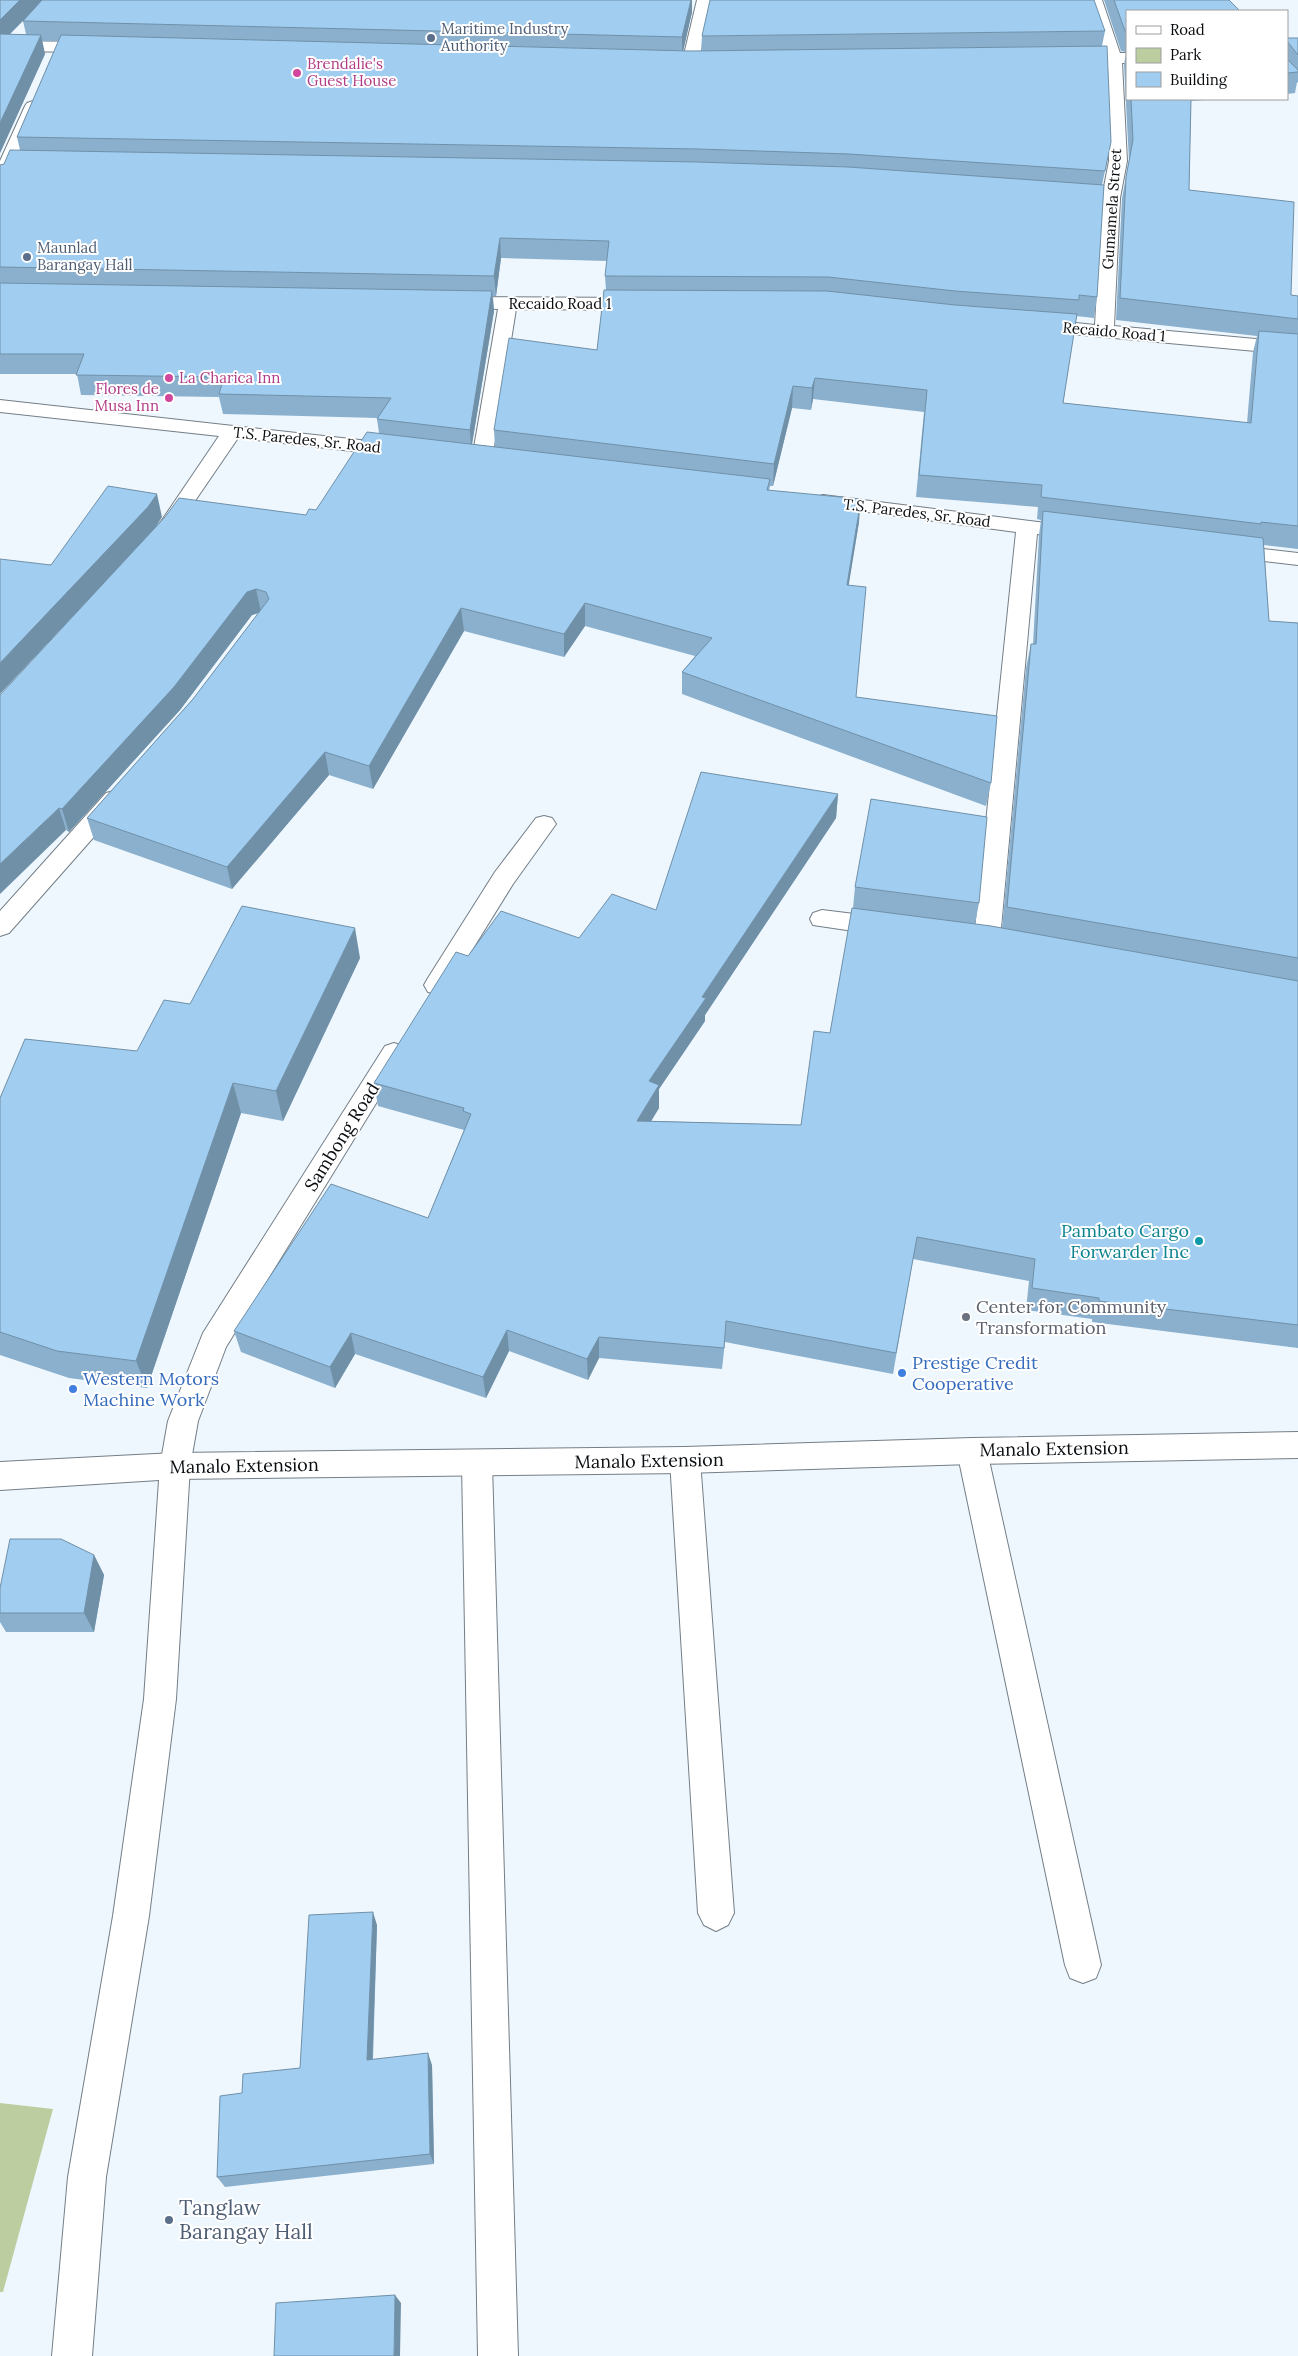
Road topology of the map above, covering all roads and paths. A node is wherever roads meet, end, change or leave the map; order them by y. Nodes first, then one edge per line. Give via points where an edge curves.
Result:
1 (1094, 0) edge
2 (685, 2) edge
3 (704, 2) edge
4 (22, 33) edge
5 (5, 46) edge
6 (59, 46) junction
7 (108, 48) edge
8 (1120, 58) edge
9 (1055, 59) edge
10 (670, 62) edge
11 (690, 63) junction
12 (710, 63) edge
13 (51, 64) edge
14 (40, 92) edge
15 (4, 164) edge
16 (28, 164) edge
17 (0, 180) edge
18 (1053, 194) edge
19 (1111, 198) junction
20 (438, 303) edge
21 (508, 304) junction
22 (654, 304) edge
23 (1019, 324) edge
24 (1104, 330) junction
25 (1298, 349) edge
26 (0, 406) edge
27 (233, 431) junction
28 (415, 452) edge
29 (482, 459) edge
30 (801, 498) edge
31 (1027, 527) junction
32 (1095, 535) edge
33 (155, 542) edge
34 (1211, 549) edge
35 (1298, 559) edge
36 (130, 782) edge
37 (544, 824) dead end
38 (822, 919) dead end
39 (0, 926) edge
40 (910, 930) edge
41 (987, 939) edge
42 (425, 1004) edge
43 (410, 1029) edge
44 (1298, 1445) edge
45 (972, 1451) junction
46 (685, 1460) junction
47 (477, 1464) junction
48 (175, 1466) junction
49 (0, 1476) edge
50 (716, 1914) dead end
51 (1083, 1965) dead end
52 (72, 2356) edge
53 (498, 2356) edge

1 - 8 street, Gumamela Street
2 - 3 street
3 - 11 street
4 - 5 street
5 - 6 street
6 - 7 street
6 - 13 street
8 - 9 street
8 - 19 street, Gumamela Street via 1118,161
10 - 11 street
11 - 12 street
14 - 15 street
15 - 16 street
15 - 17 street
18 - 19 street
19 - 24 street, Gumamela Street
20 - 21 street, Recaido Road 1
21 - 22 street, Recaido Road 1
21 - 29 street
23 - 24 street, Recaido Road 1
24 - 25 street, Recaido Road 1
26 - 27 street, T.S. Paredes, Sr. Road
27 - 28 street, T.S. Paredes, Sr. Road
27 - 33 street
30 - 31 street, T.S. Paredes, Sr. Road
31 - 32 street, T.S. Paredes, Sr. Road
31 - 41 street
34 - 35 street
36 - 39 street
37 - 42 street via 504,878
38 - 40 street
43 - 48 street, Sambong Road via 214,1342 183,1421
44 - 45 street, Manalo Extension
45 - 46 street, Manalo Extension
45 - 51 street
46 - 47 street, Manalo Extension
46 - 50 street
47 - 48 street, Manalo Extension
47 - 53 street
48 - 49 street, Manalo Extension
48 - 52 street, Sambong Road via 160,1699 131,1916 86,2177

